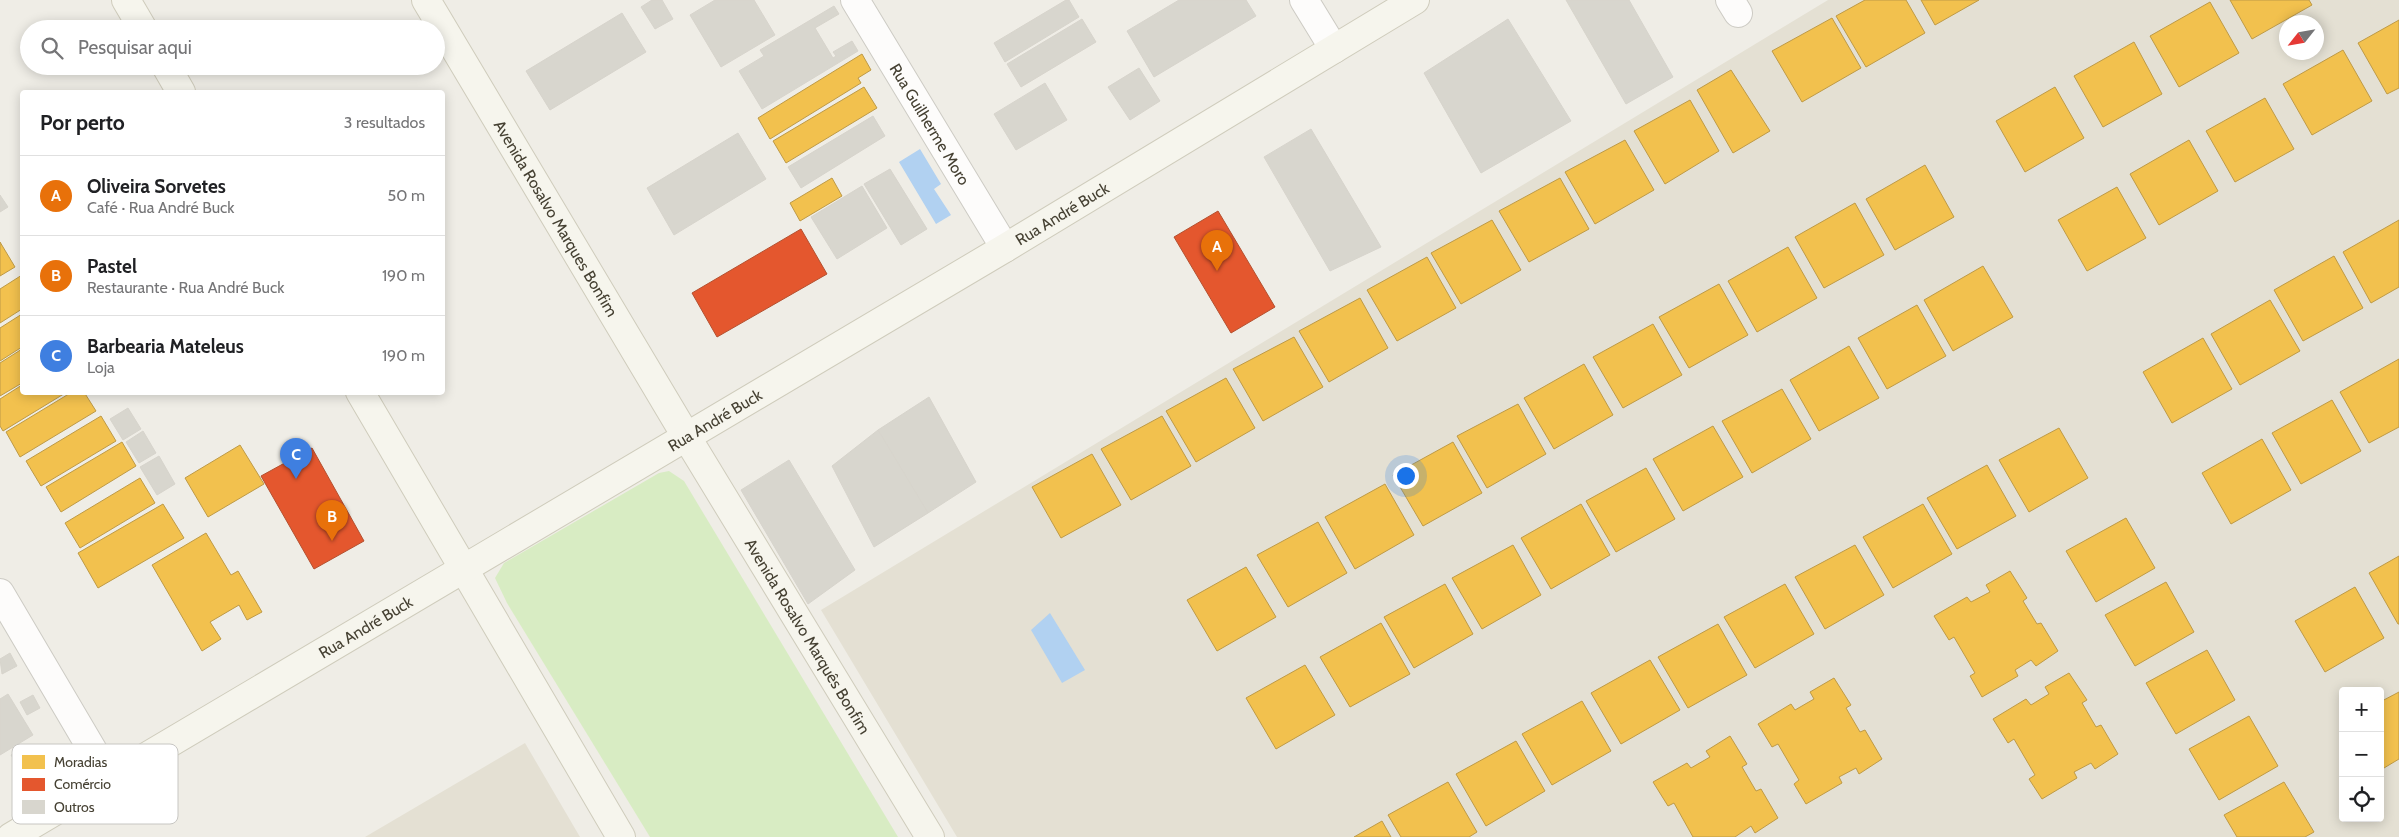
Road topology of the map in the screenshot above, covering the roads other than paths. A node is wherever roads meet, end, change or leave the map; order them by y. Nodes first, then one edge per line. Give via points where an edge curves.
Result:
1 (126, 0) edge
2 (426, 0) edge
3 (855, 0) edge
4 (1304, 0) edge
5 (1415, 0) edge
6 (138, 20) edge
7 (438, 20) edge
8 (445, 32) edge
9 (1334, 48) junction
10 (171, 75) edge
11 (180, 90) edge
12 (1005, 248) junction
13 (362, 395) edge
14 (686, 436) junction
15 (464, 568) junction
16 (0, 593) edge
17 (89, 744) edge
18 (166, 744) edge
19 (33, 824) edge
20 (11, 837) edge
21 (621, 837) edge
22 (930, 837) edge

1 - 6 street
2 - 7 street, Avenida Rosalvo Marques Bonfim
3 - 12 street, Rua Guilherme Moro
4 - 9 street
5 - 9 street, Rua André Buck
8 - 14 street, Avenida Rosalvo Marques Bonfim
9 - 12 street, Rua André Buck
10 - 11 street
12 - 14 street, Rua André Buck
13 - 15 street
14 - 15 street, Rua André Buck
14 - 22 street, Avenida Rosalvo Marquês Bonfim
15 - 18 street, Rua André Buck
15 - 21 street
16 - 17 street
19 - 20 street, Rua André Buck

